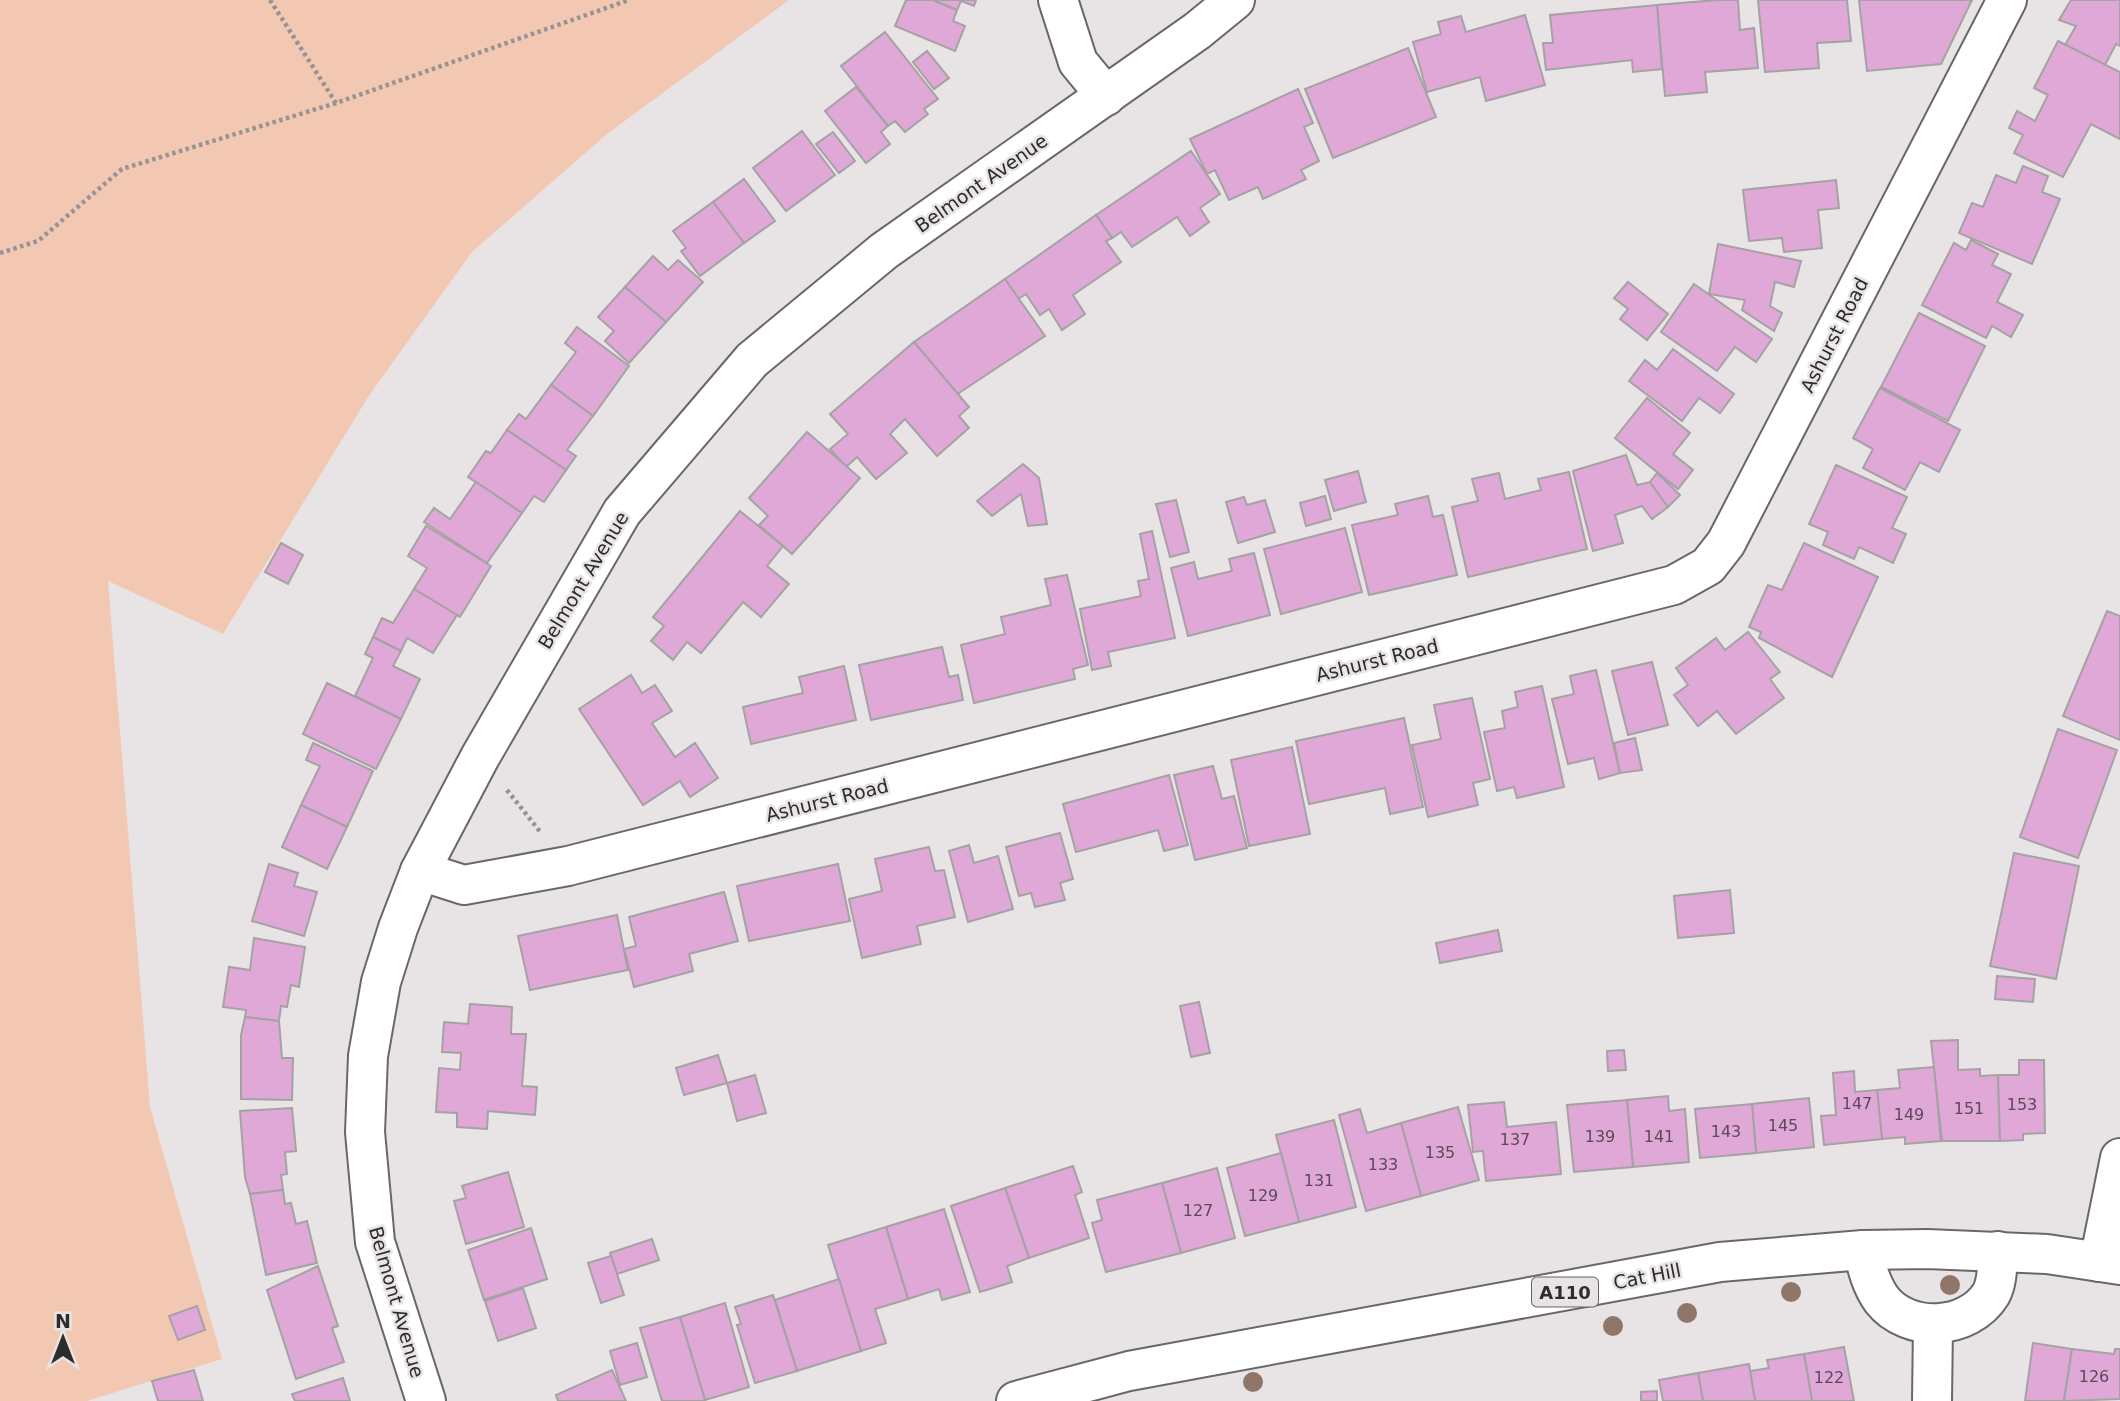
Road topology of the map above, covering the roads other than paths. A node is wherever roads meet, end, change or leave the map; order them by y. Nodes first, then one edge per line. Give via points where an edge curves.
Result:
1 (1058, 0) edge
2 (1235, 0) edge
3 (2007, 0) edge
4 (1105, 96) junction
5 (420, 872) junction
6 (2120, 1158) edge
7 (1863, 1250) junction
8 (1998, 1251) junction
9 (2110, 1263) edge
10 (1933, 1325) junction
11 (426, 1401) edge
12 (1016, 1401) edge
13 (1932, 1401) edge

1 - 4 street via 1078,62
2 - 4 street, Belmont Avenue
3 - 5 street, Ashurst Road via 1726,543 1708,566 1674,584 568,866 464,885
4 - 5 street, Belmont Avenue via 884,251 752,360 622,512 480,757
5 - 11 street, Belmont Avenue via 381,982 368,1056 365,1132 375,1242
6 - 9 street
7 - 8 street, Cat Hill / A110
7 - 10 street via 1872,1284 1884,1302 1901,1317
7 - 12 street, Cat Hill / A110 via 1720,1262 1129,1371
8 - 9 street, Cat Hill / A110
8 - 10 street via 1990,1295 1955,1321
10 - 13 street

